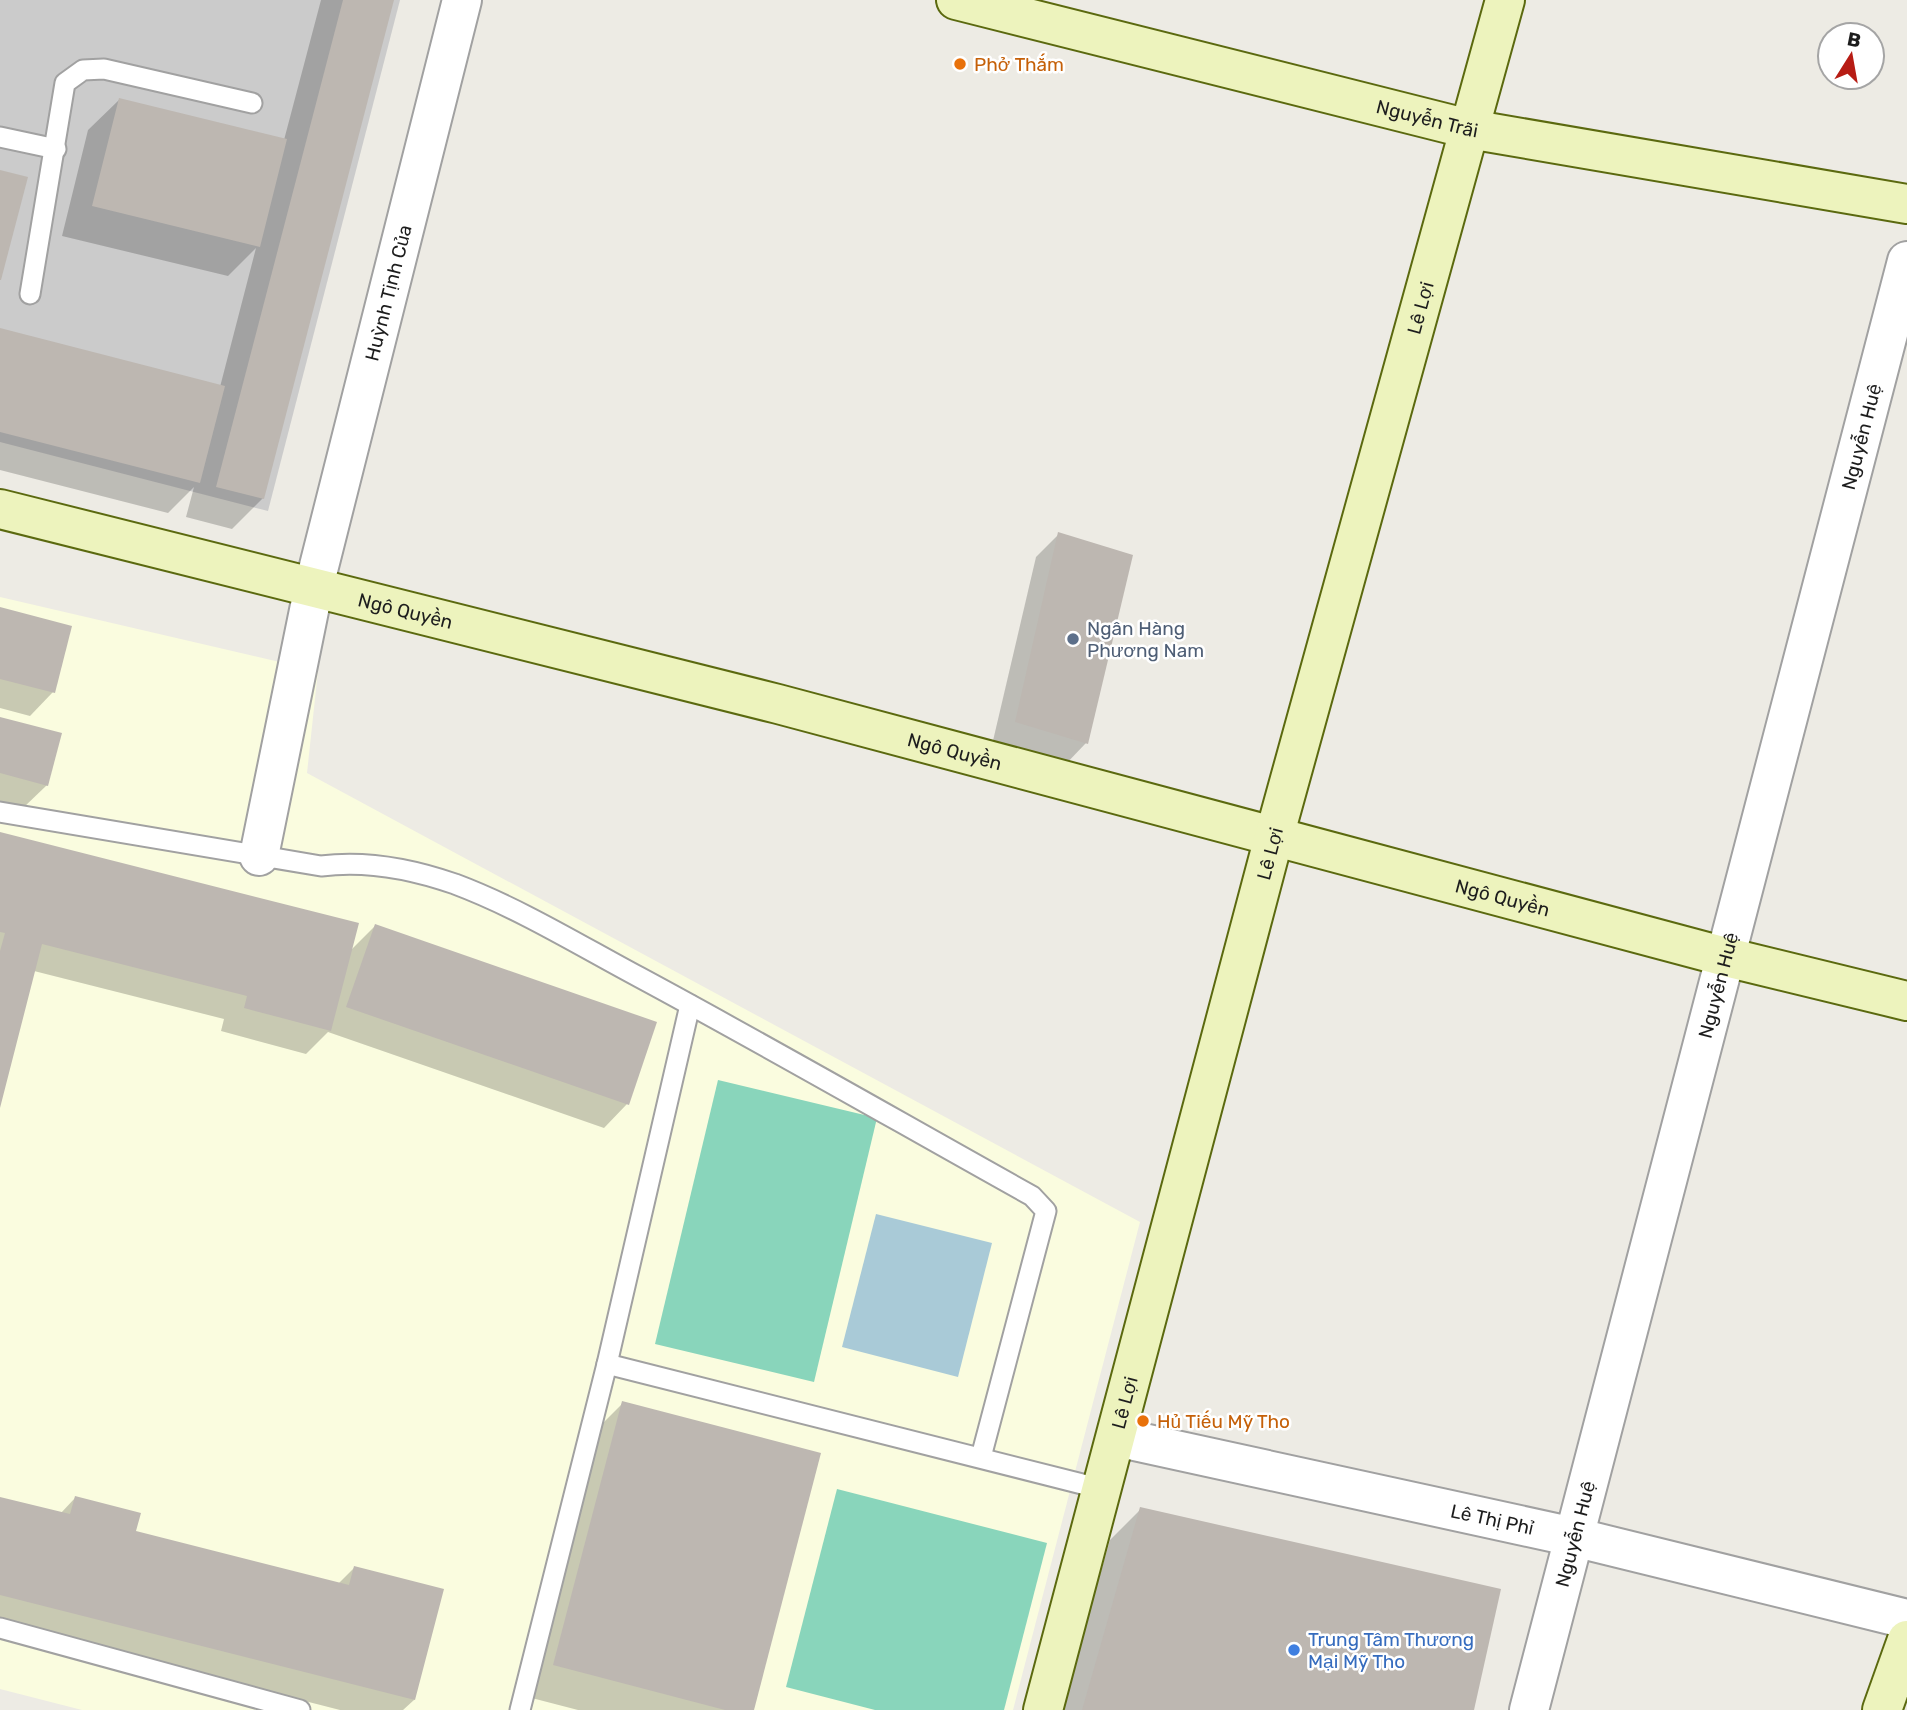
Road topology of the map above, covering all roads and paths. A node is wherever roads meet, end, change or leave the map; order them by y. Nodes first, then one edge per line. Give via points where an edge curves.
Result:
1 (462, 0) edge
2 (956, 0) edge
3 (1505, 0) edge
4 (252, 103) dead end
5 (1469, 129) junction
6 (0, 137) edge
7 (55, 149) junction
8 (1907, 204) edge
9 (1907, 261) edge
10 (30, 294) dead end
11 (0, 509) edge
12 (314, 586) junction
13 (0, 812) edge
14 (1274, 837) junction
15 (259, 856) junction
16 (1726, 957) junction
17 (1907, 1001) edge
18 (690, 1005) junction
19 (607, 1364) junction
20 (1116, 1437) junction
21 (981, 1457) junction
22 (1102, 1489) junction
23 (1574, 1537) junction
24 (1907, 1619) edge
25 (0, 1628) edge
26 (1907, 1640) edge
27 (300, 1710) edge
28 (520, 1710) edge
29 (1043, 1710) edge
30 (1529, 1710) edge
31 (1882, 1710) edge

1 - 12 street, Huỳnh Tịnh Của
2 - 5 main road, Nguyễn Trãi
3 - 5 main road, Lê Lợi
4 - 7 lane via 104,69 83,70 65,83
5 - 8 main road, Nguyễn Trãi
5 - 14 main road, Lê Lợi
6 - 7 lane
7 - 10 lane
9 - 16 street, Nguyễn Huệ
11 - 12 main road, Ngô Quyền
12 - 14 main road, Ngô Quyền
12 - 15 street, Huỳnh Tịnh Của
13 - 15 lane
14 - 16 main road, Ngô Quyền
14 - 20 main road, Lê Lợi
15 - 18 lane via 321,866 382,865 455,884 505,905
16 - 17 main road, Ngô Quyền
16 - 23 street, Nguyễn Huệ
18 - 19 lane
18 - 21 lane via 1031,1196 1046,1211
19 - 21 lane
19 - 28 lane
20 - 22 main road, Lê Lợi
20 - 23 street, Lê Thị Phỉ
21 - 22 lane
22 - 29 main road, Lê Lợi
23 - 24 street, Lê Thị Phỉ
23 - 30 street, Nguyễn Huệ
25 - 27 lane
26 - 31 main road

